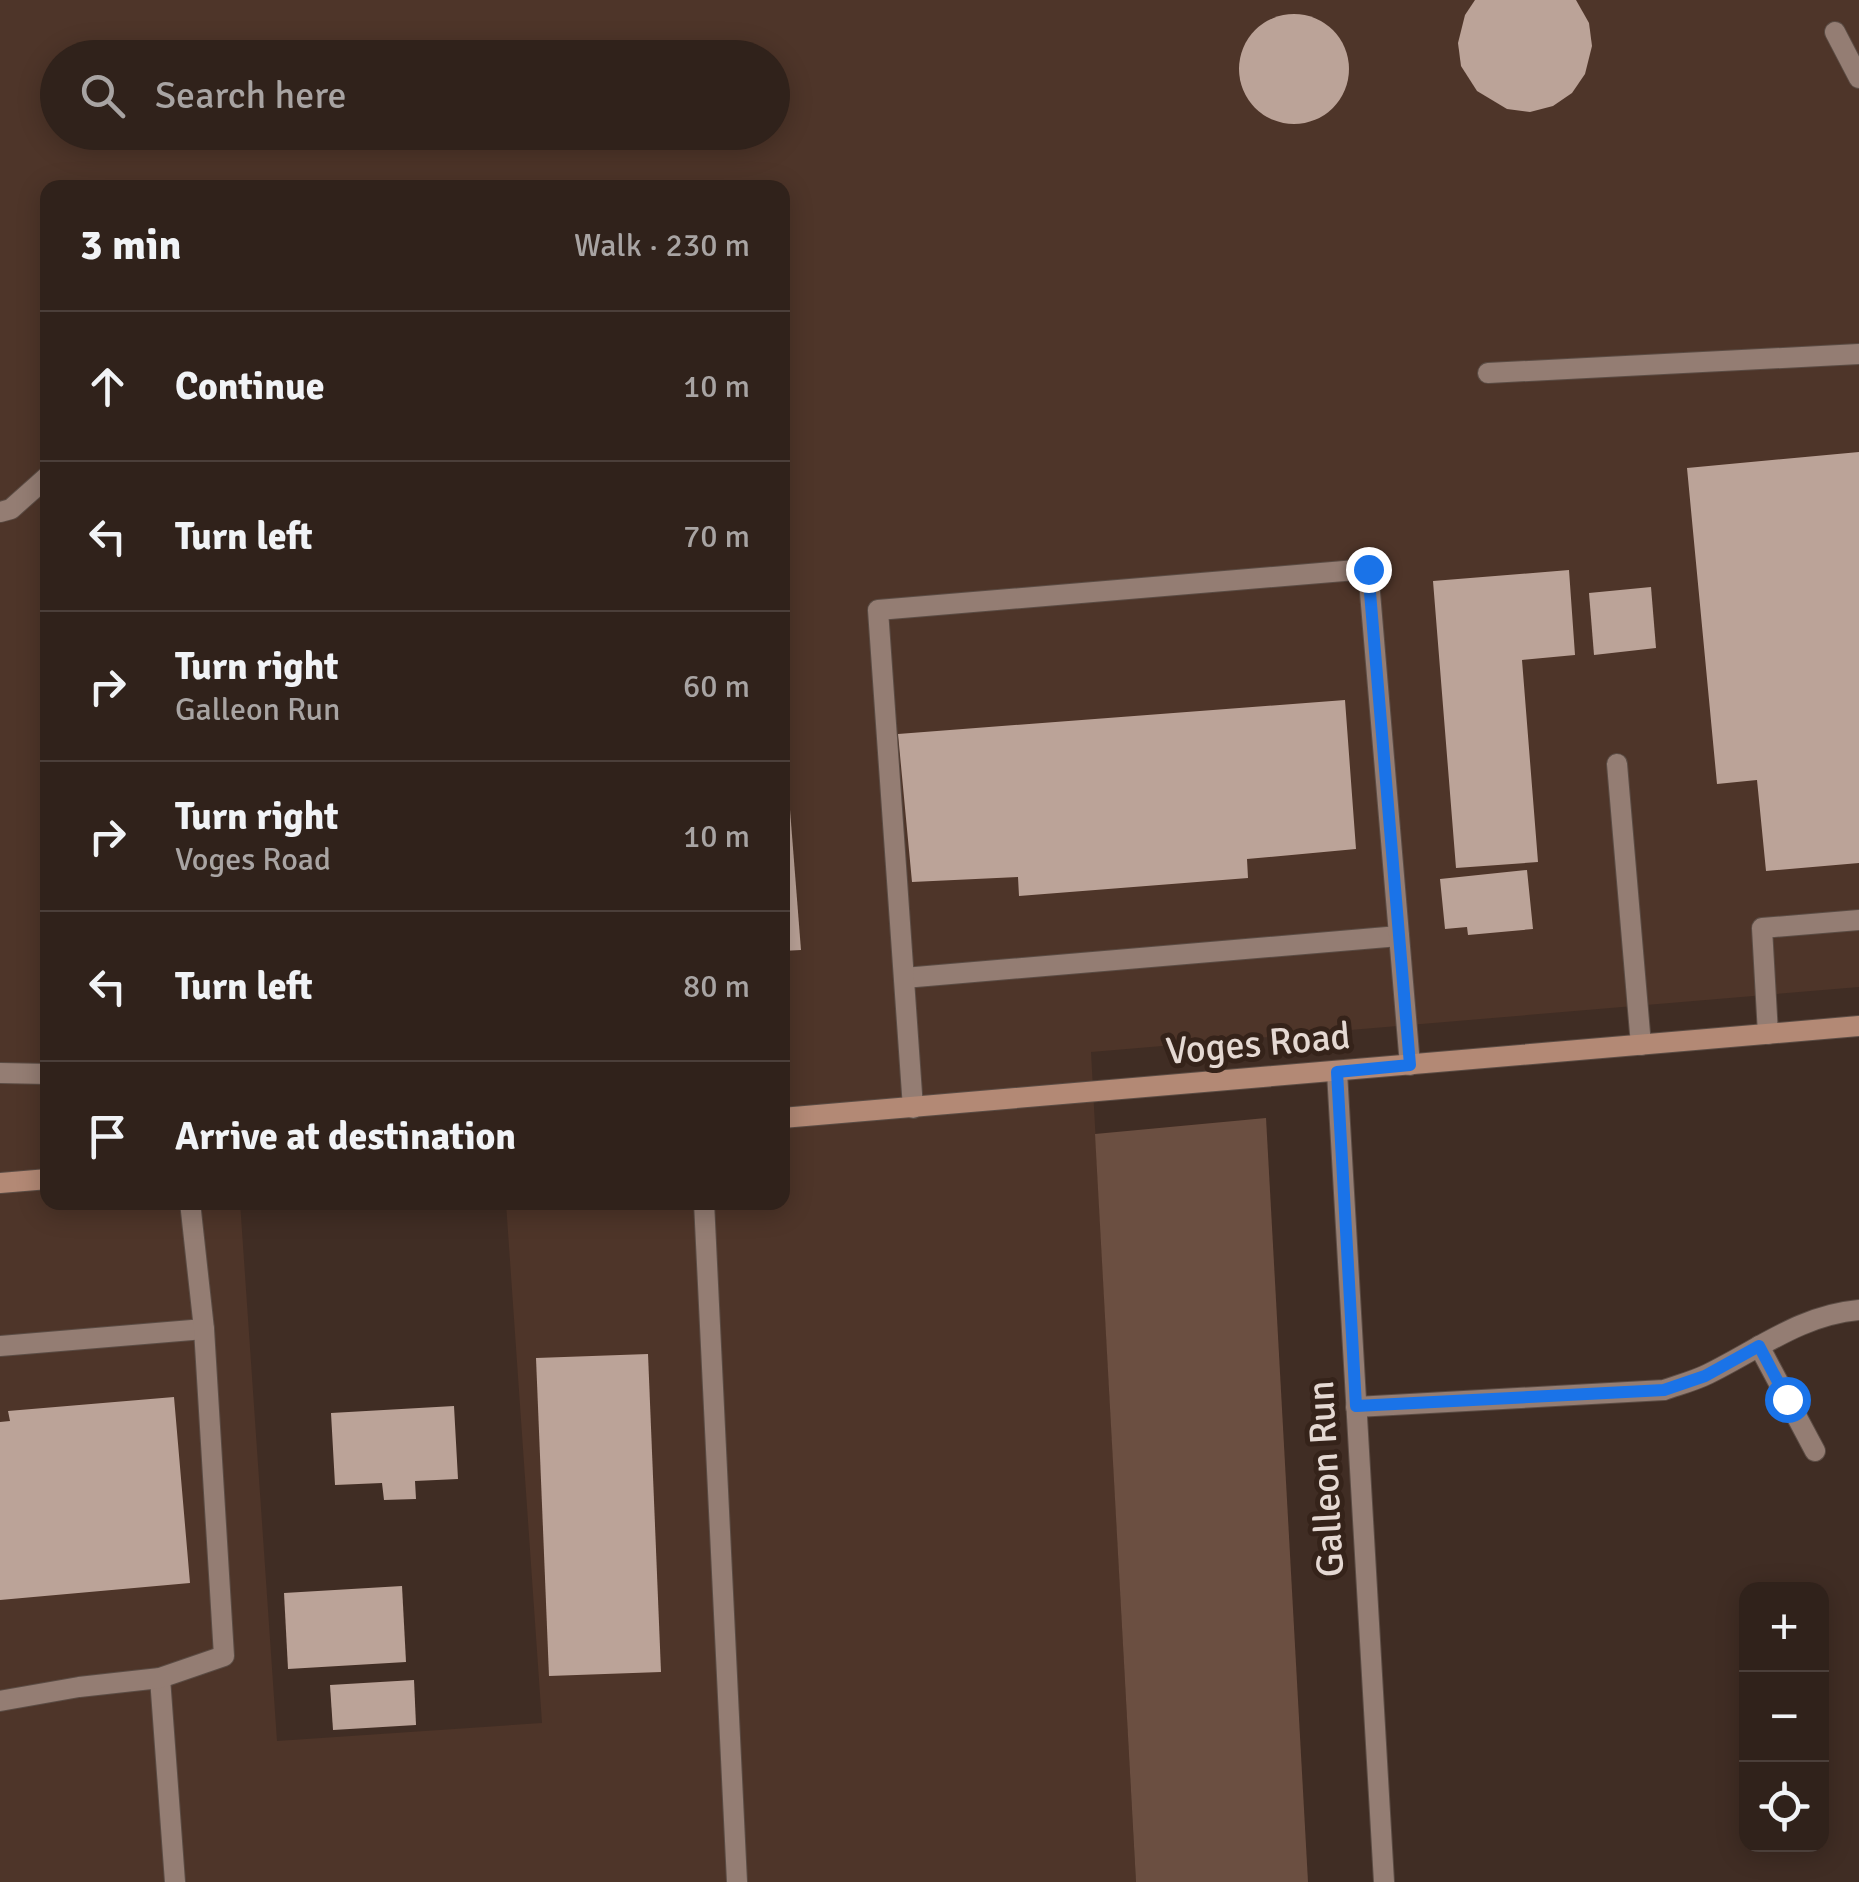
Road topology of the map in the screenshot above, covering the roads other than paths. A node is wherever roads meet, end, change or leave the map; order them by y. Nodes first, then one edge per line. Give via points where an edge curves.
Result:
1 (1834, 32) dead end
2 (1859, 78) edge
3 (1859, 354) edge
4 (1488, 373) dead end
5 (40, 483) edge
6 (0, 512) edge
7 (1618, 764) dead end
8 (1859, 920) edge
9 (1399, 936) junction
10 (904, 978) junction
11 (1859, 1026) edge
12 (1768, 1034) junction
13 (1641, 1045) junction
14 (1410, 1065) junction
15 (1337, 1072) junction
16 (0, 1073) edge
17 (40, 1074) edge
18 (913, 1108) junction
19 (790, 1117) edge
20 (40, 1180) edge
21 (0, 1183) edge
22 (191, 1210) edge
23 (704, 1210) edge
24 (1859, 1310) edge
25 (204, 1329) junction
26 (0, 1346) edge
27 (1759, 1346) junction
28 (1356, 1406) junction
29 (1815, 1452) dead end
30 (160, 1678) junction
31 (0, 1701) edge
32 (175, 1882) edge
33 (737, 1882) edge
34 (1384, 1882) edge

1 - 2 street
3 - 4 street
5 - 6 street
7 - 13 street
8 - 12 street via 1762,928
9 - 10 street
9 - 10 street via 1368,569 878,610
9 - 14 street
10 - 18 street
11 - 12 street, Voges Road
12 - 13 street, Voges Road
13 - 14 street, Voges Road
14 - 15 street, Voges Road
15 - 18 street, Voges Road
15 - 28 street, Galleon Run
16 - 17 street
18 - 19 street, Voges Road
20 - 21 street
22 - 25 street
23 - 33 street
24 - 27 street via 1800,1323
25 - 26 street
25 - 30 street via 224,1656
27 - 28 street via 1664,1390
27 - 29 street
28 - 34 street, Galleon Run
30 - 31 street
30 - 32 street

